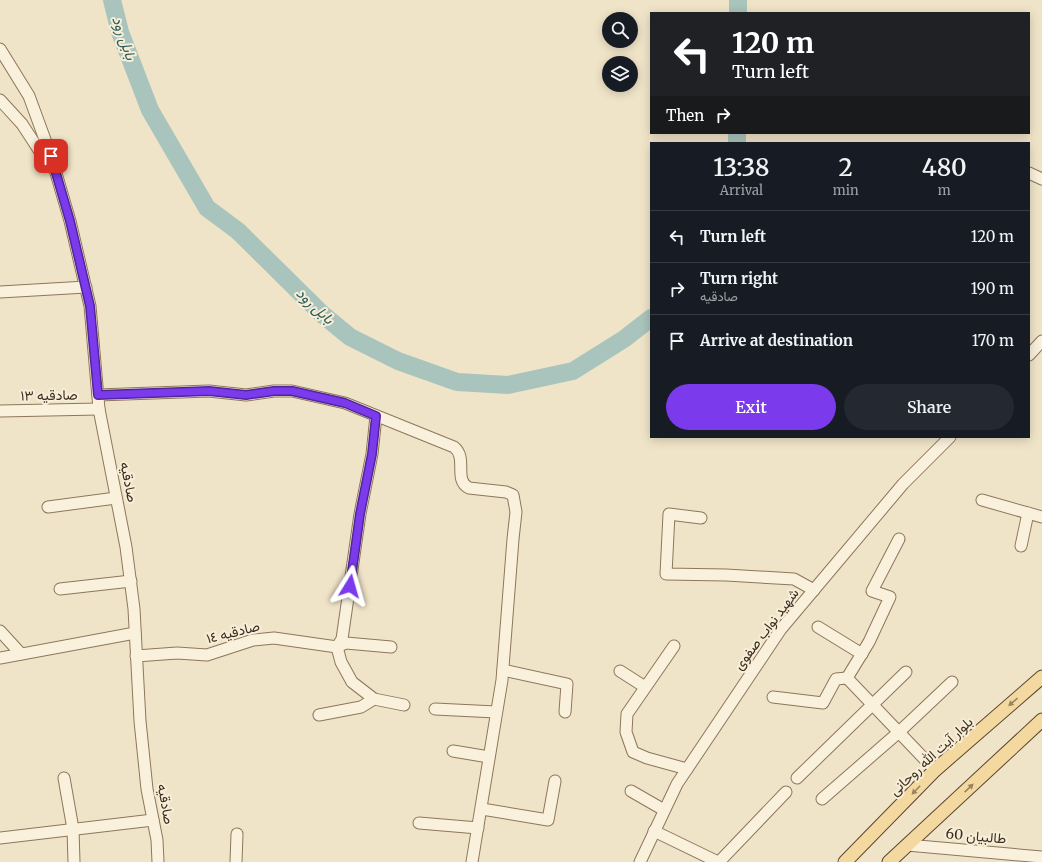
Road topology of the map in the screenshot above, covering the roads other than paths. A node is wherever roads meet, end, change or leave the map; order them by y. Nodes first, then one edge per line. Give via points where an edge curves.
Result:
1 (0, 49) edge
2 (0, 100) edge
3 (1030, 173) edge
4 (1042, 179) edge
5 (58, 180) junction
6 (86, 287) junction
7 (0, 292) edge
8 (1042, 341) edge
9 (1030, 354) edge
10 (98, 395) junction
11 (99, 409) junction
12 (0, 411) edge
13 (376, 416) junction
14 (949, 438) edge
15 (116, 498) junction
16 (982, 500) dead end
17 (48, 507) dead end
18 (1028, 513) junction
19 (1042, 517) edge
20 (701, 518) dead end
21 (898, 539) dead end
22 (1021, 546) dead end
23 (131, 581) junction
24 (60, 589) dead end
25 (814, 590) junction
26 (818, 627) dead end
27 (0, 631) edge
28 (135, 633) junction
29 (674, 646) dead end
30 (337, 647) junction
31 (391, 647) dead end
32 (21, 654) junction
33 (862, 654) junction
34 (136, 656) junction
35 (0, 658) edge
36 (503, 670) junction
37 (620, 671) dead end
38 (906, 672) dead end
39 (1042, 677) edge
40 (847, 678) junction
41 (952, 682) dead end
42 (645, 687) junction
43 (773, 697) dead end
44 (374, 699) junction
45 (872, 704) junction
46 (404, 706) dead end
47 (435, 709) dead end
48 (496, 712) junction
49 (565, 712) dead end
50 (319, 714) dead end
51 (1042, 720) edge
52 (899, 732) junction
53 (453, 752) dead end
54 (489, 757) junction
55 (686, 769) junction
56 (935, 770) junction
57 (64, 778) dead end
58 (797, 778) dead end
59 (555, 782) dead end
60 (631, 791) dead end
61 (786, 792) dead end
62 (822, 799) dead end
63 (482, 809) junction
64 (664, 810) junction
65 (153, 820) junction
66 (420, 823) dead end
67 (478, 828) junction
68 (73, 829) junction
69 (654, 831) junction
70 (237, 834) dead end
71 (0, 838) edge
72 (907, 845) junction
73 (1042, 857) edge
74 (74, 862) edge
75 (158, 862) edge
76 (236, 862) edge
77 (472, 862) edge
78 (640, 862) edge
79 (719, 862) edge
80 (845, 862) edge
81 (889, 862) edge

1 - 5 street, صادقیه via 29,96
2 - 5 street via 22,124
3 - 4 street
5 - 6 street, صادقیه
6 - 7 street
6 - 10 street, صادقیه
8 - 9 street
10 - 11 street, صادقیه
10 - 13 street via 209,391 246,395 292,391 345,403
11 - 12 street, صادقیه ۱۳
11 - 15 street, صادقیه
13 - 30 street via 342,639
13 - 36 street via 457,449 461,461 461,478 465,486 506,492 513,496 516,512
14 - 25 street, شهید نواب صفوی via 903,484
15 - 17 street
15 - 23 street, صادقیه
16 - 18 street
18 - 19 street
18 - 22 street
20 - 25 street via 669,514 666,574 794,579
21 - 33 street via 872,591 890,597
23 - 24 street
23 - 28 street, صادقیه
25 - 55 street, شهید نواب صفوی via 781,629
26 - 33 street
27 - 32 street
28 - 32 street
28 - 34 street, صادقیه
29 - 42 street
30 - 31 street, صادقيه ١٤ via 346,644
30 - 34 street, صادقيه ١٤ via 274,638 253,640 207,655 177,653
30 - 44 street via 341,662 352,682
32 - 35 street
33 - 40 street
34 - 65 street, صادقیه via 147,790
36 - 48 street
36 - 49 street via 567,684
37 - 42 street
38 - 45 street
39 -> 56 main road, بلوار آیت الله روحانی
40 - 43 street via 836,678 822,703
40 - 45 street
41 - 52 street
42 - 55 street via 627,714 626,732 633,752
44 - 46 street
44 - 50 street via 361,707
45 - 52 street
45 - 58 street
47 - 48 street
48 - 54 street
72 -> 51 main road
52 - 56 street
52 - 62 street
53 - 54 street
54 - 63 street
55 - 64 street, شهید نواب صفوی
56 -> 80 main road, بلوار آیت الله روحانی
57 - 68 street
59 - 63 street via 548,820
60 - 64 street
61 - 79 street
63 - 67 street
64 - 69 street, شهید نواب صفوی
65 - 68 street
65 - 75 street, صادقیه
66 - 67 street
67 - 77 street
68 - 71 street
68 - 74 street
69 - 78 street, شهید نواب صفوی
69 - 79 street
70 - 76 street
72 - 73 street, طالبیان 60
72 - 81 main road

